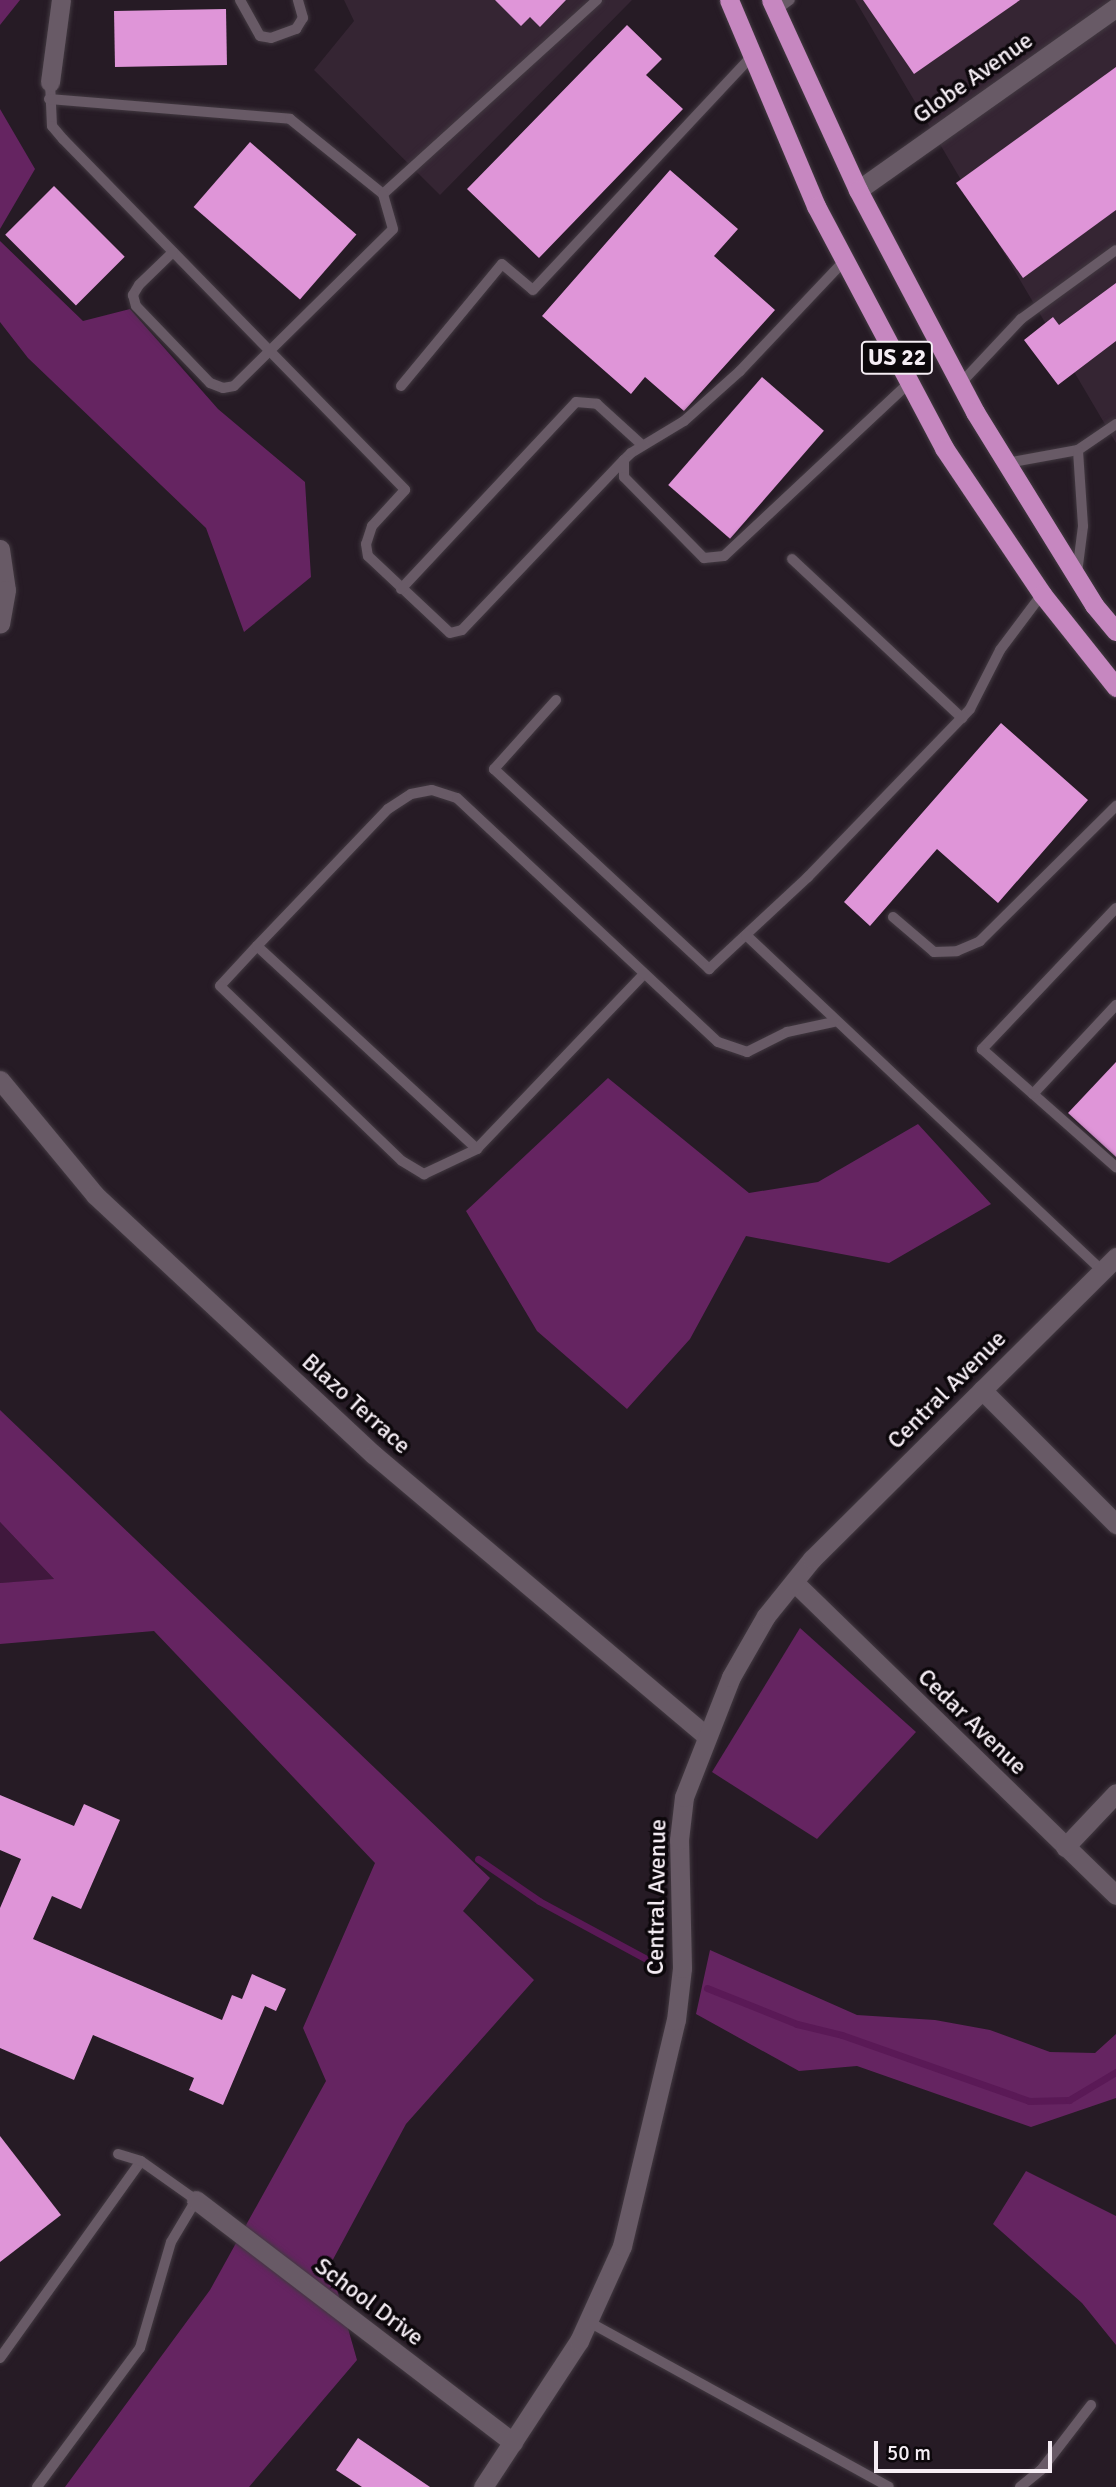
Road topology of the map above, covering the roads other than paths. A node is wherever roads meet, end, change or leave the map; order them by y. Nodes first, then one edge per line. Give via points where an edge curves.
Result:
1 (61, 0) edge
2 (240, 0) edge
3 (298, 0) edge
4 (597, 0) edge
5 (729, 0) edge
6 (779, 3) edge
7 (1116, 6) edge
8 (753, 55) junction
9 (49, 91) junction
10 (858, 190) junction
11 (383, 194) junction
12 (1116, 250) edge
13 (173, 252) junction
14 (845, 260) junction
15 (271, 353) junction
16 (910, 382) junction
17 (960, 384) junction
18 (401, 386) dead end
19 (1116, 424) edge
20 (642, 445) junction
21 (1078, 450) junction
22 (624, 460) junction
23 (1006, 463) junction
24 (0, 549) edge
25 (792, 559) dead end
26 (1077, 577) junction
27 (401, 589) junction
28 (1042, 594) junction
29 (0, 623) edge
30 (1116, 631) edge
31 (1116, 687) edge
32 (556, 700) dead end
33 (962, 718) junction
34 (1116, 806) edge
35 (1116, 908) edge
36 (893, 918) dead end
37 (746, 935) junction
38 (257, 947) junction
39 (643, 975) junction
40 (1116, 1005) edge
41 (834, 1022) junction
42 (0, 1080) edge
43 (1033, 1094) junction
44 (477, 1149) junction
45 (1116, 1167) edge
46 (1109, 1264) edge
47 (982, 1390) junction
48 (1116, 1524) edge
49 (794, 1582) junction
50 (706, 1735) junction
51 (1116, 1793) edge
52 (1065, 1847) junction
53 (1116, 1895) edge
54 (118, 2154) dead end
55 (141, 2161) junction
56 (195, 2200) junction
57 (589, 2322) junction
58 (0, 2358) edge
59 (1091, 2405) dead end
60 (513, 2442) junction
61 (1027, 2486) edge
62 (37, 2487) edge
63 (483, 2487) edge
64 (889, 2487) edge

1 - 9 street
2 - 3 lane via 260,36 271,38 296,29 303,18
4 - 11 lane
5 - 8 highway, US 22
6 - 10 highway, US 22
7 - 10 street, Globe Avenue
8 - 14 highway, US 22 via 816,206
8 - 18 lane via 533,290 502,264
9 - 11 lane via 290,119
9 - 13 lane via 52,127
10 - 17 highway, US 22
11 - 15 lane via 393,229
12 - 17 lane via 1021,319
13 - 15 lane
13 - 15 lane via 133,295 136,306 154,326 210,383 223,388 234,386
14 - 16 highway, US 22
14 - 20 lane via 740,370 684,421
15 - 27 lane via 405,490 372,526 366,544 368,556
16 - 22 lane via 724,556 704,558 624,477
16 - 28 highway, US 22 via 944,448
17 - 23 highway, US 22
19 - 21 lane
20 - 22 lane
20 - 27 lane via 597,404 576,402
21 - 23 lane
21 - 26 lane via 1083,526
22 - 27 lane via 462,630 450,633
23 - 26 highway, US 22
24 - 29 street via 6,590
25 - 33 lane
26 - 30 highway, US 22
28 - 31 highway, US 22
28 - 33 lane via 1000,650
32 - 37 lane via 494,769 709,969
33 - 37 lane
34 - 36 lane via 980,941 957,951 934,952
35 - 43 lane via 982,1049
37 - 41 lane
38 - 39 lane via 388,809 411,794 432,790 457,798
38 - 44 lane
38 - 44 lane via 220,986 402,1161 424,1174
39 - 41 lane via 718,1042 747,1052 787,1032
39 - 44 lane
40 - 43 lane
41 - 46 lane
42 - 50 street, Blazo Terrace via 95,1195 374,1455
43 - 45 lane
46 - 47 street, Central Avenue
47 - 48 street
47 - 49 street, Central Avenue
49 - 50 street, Central Avenue via 766,1616
49 - 52 street, Cedar Avenue
50 - 57 street, Central Avenue via 684,1797 679,1840 682,1968 676,2020 622,2246
51 - 52 street
52 - 53 street, Cedar Avenue
54 - 55 lane
55 - 56 lane
55 - 58 lane
56 - 60 street, School Drive
56 - 62 lane via 171,2242 140,2348
57 - 60 street, Central Avenue
57 - 64 lane
59 - 61 lane
60 - 63 street, Central Avenue

